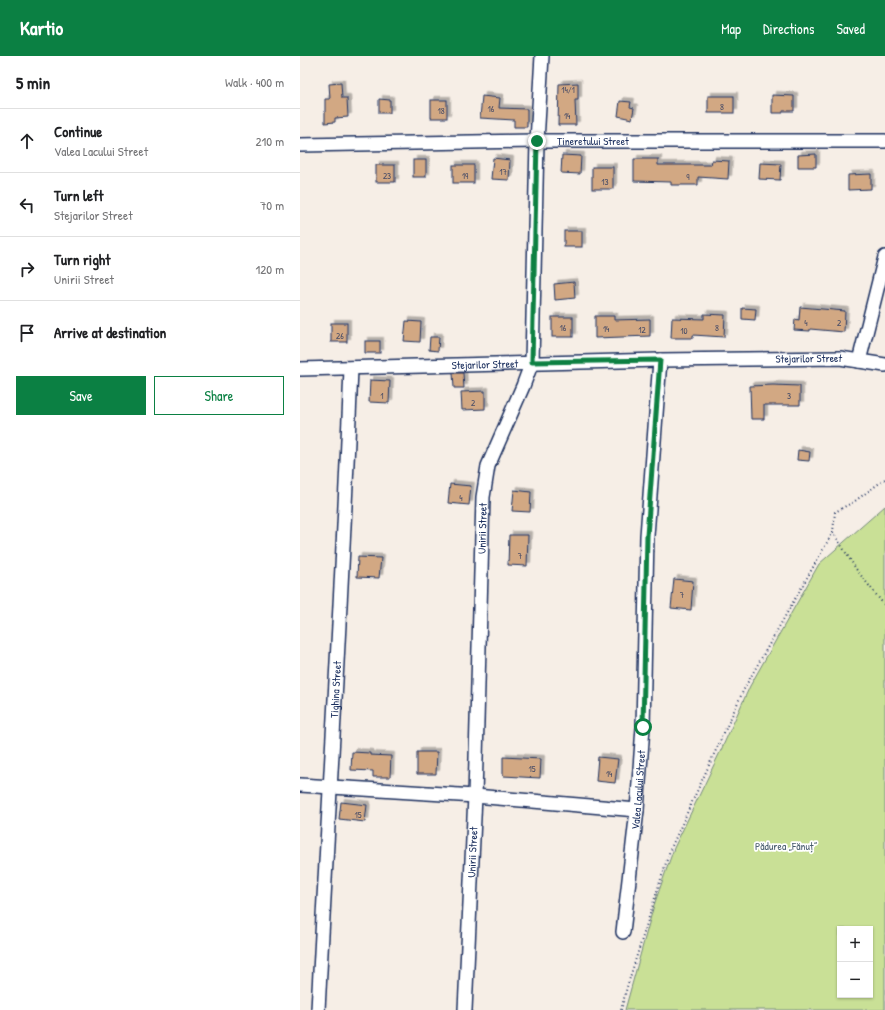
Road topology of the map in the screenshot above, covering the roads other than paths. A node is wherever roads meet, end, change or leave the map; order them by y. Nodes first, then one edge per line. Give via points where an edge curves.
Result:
1 (542, 56) edge
2 (537, 141) junction
3 (885, 141) edge
4 (300, 145) edge
5 (885, 257) edge
6 (660, 360) junction
7 (859, 361) junction
8 (532, 362) junction
9 (885, 365) edge
10 (351, 368) junction
11 (300, 369) edge
12 (300, 785) edge
13 (329, 787) junction
14 (476, 796) junction
15 (636, 810) junction
16 (622, 932) dead end
17 (318, 1010) edge
18 (465, 1010) edge

1 - 2 street, Unirii Street
2 - 3 street, Tineretului Street
2 - 4 street, Tineretului Street
2 - 8 street, Unirii Street
5 - 7 street
6 - 7 street, Stejarilor Street via 840,358
6 - 8 street, Stejarilor Street
6 - 15 street, Valea Lacului Street via 647,536 643,727
7 - 9 street, Stejarilor Street
8 - 10 street, Stejarilor Street
8 - 14 street, Unirii Street via 488,466 483,497
10 - 11 street, Stejarilor Street
10 - 13 street, Tighina Street via 342,581
12 - 13 street
13 - 14 street
13 - 17 street, Tighina Street
14 - 15 street
14 - 18 street, Unirii Street
15 - 16 street, Valea Lacului Street

